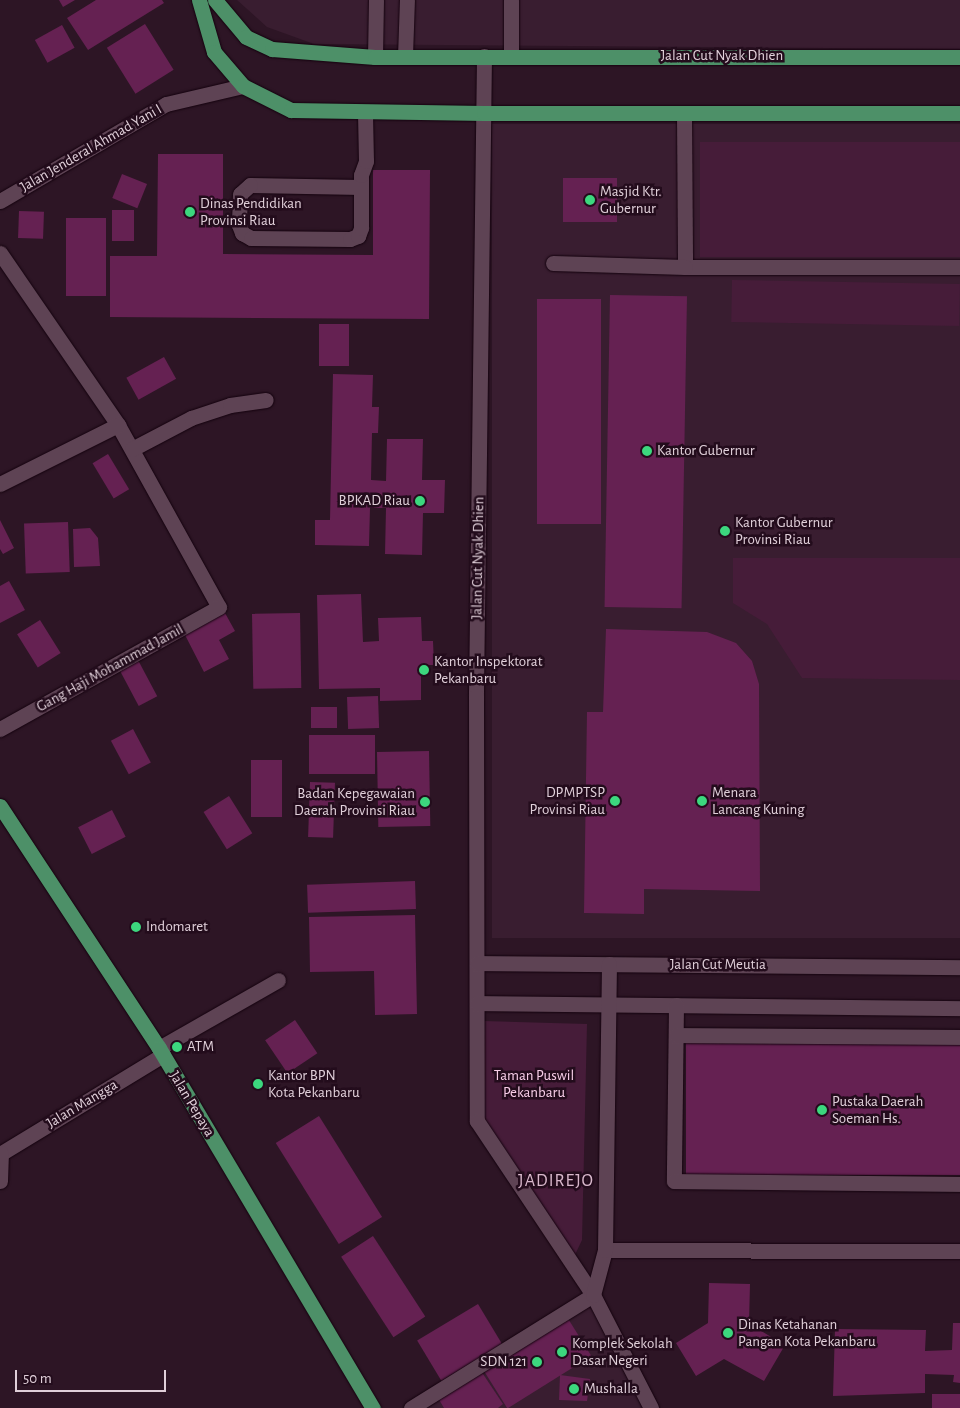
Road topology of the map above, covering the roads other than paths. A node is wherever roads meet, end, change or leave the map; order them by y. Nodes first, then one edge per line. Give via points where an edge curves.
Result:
1 (199, 0) edge
2 (215, 0) edge
3 (376, 0) edge
4 (407, 0) edge
5 (510, 0) edge
6 (405, 56) junction
7 (484, 56) junction
8 (511, 56) junction
9 (375, 57) junction
10 (960, 57) edge
11 (243, 86) junction
12 (365, 112) junction
13 (484, 113) junction
14 (684, 113) junction
15 (960, 113) edge
16 (361, 187) junction
17 (0, 201) edge
18 (0, 253) edge
19 (553, 263) dead end
20 (685, 267) junction
21 (960, 267) edge
22 (266, 400) dead end
23 (118, 425) junction
24 (132, 449) junction
25 (0, 484) edge
26 (0, 729) edge
27 (0, 806) edge
28 (477, 963) junction
29 (609, 964) junction
30 (960, 967) edge
31 (278, 980) dead end
32 (477, 1003) junction
33 (608, 1005) junction
34 (676, 1005) junction
35 (960, 1008) edge
36 (676, 1034) junction
37 (960, 1037) edge
38 (161, 1052) junction
39 (0, 1153) edge
40 (0, 1181) edge
41 (960, 1184) edge
42 (605, 1250) junction
43 (960, 1251) edge
44 (593, 1296) junction
45 (373, 1408) edge
46 (411, 1408) edge
47 (651, 1408) edge

1 - 11 main road via 214,52
2 - 9 main road, Jalan Cut Nyak Dhien via 246,37 272,49
3 - 9 street
4 - 6 street
5 - 8 street
6 - 7 main road, Jalan Cut Nyak Dhien
6 - 9 main road, Jalan Cut Nyak Dhien
7 - 8 main road, Jalan Cut Nyak Dhien
7 - 13 street, Jalan Cut Nyak Dhien
8 - 10 main road, Jalan Cut Nyak Dhien
11 - 12 main road via 291,110
11 - 17 street, Jalan Jenderal Ahmad Yani I via 166,104
12 - 13 main road
12 - 16 street via 366,161
13 - 14 main road
13 - 28 street, Jalan Cut Nyak Dhien via 476,696
14 - 15 main road
14 - 20 street
16 - 16 street via 360,228 358,236 350,239 251,238 242,233 239,225 240,194 250,185
18 - 23 street
19 - 20 street
20 - 21 street
22 - 24 street via 230,405 199,415
23 - 24 street
23 - 25 street
24 - 26 street, Gang Haji Mohammad Jamil via 219,607
27 - 38 main road, Jalan Pepaya
28 - 29 street, Jalan Cut Meutia
28 - 32 street, Jalan Cut Nyak Dhien
29 - 30 street, Jalan Cut Meutia
29 - 33 street
31 - 38 street, Jalan Mangga
32 - 33 street
32 - 44 street, Jalan Cut Nyak Dhien via 477,1121
33 - 34 street
33 - 42 street
34 - 35 street
34 - 36 street
36 - 37 street
36 - 41 street via 674,1182
38 - 39 street, Jalan Mangga
38 - 45 main road, Jalan Pepaya
39 - 40 street
42 - 43 street
42 - 44 street
44 - 46 street
44 - 47 street

